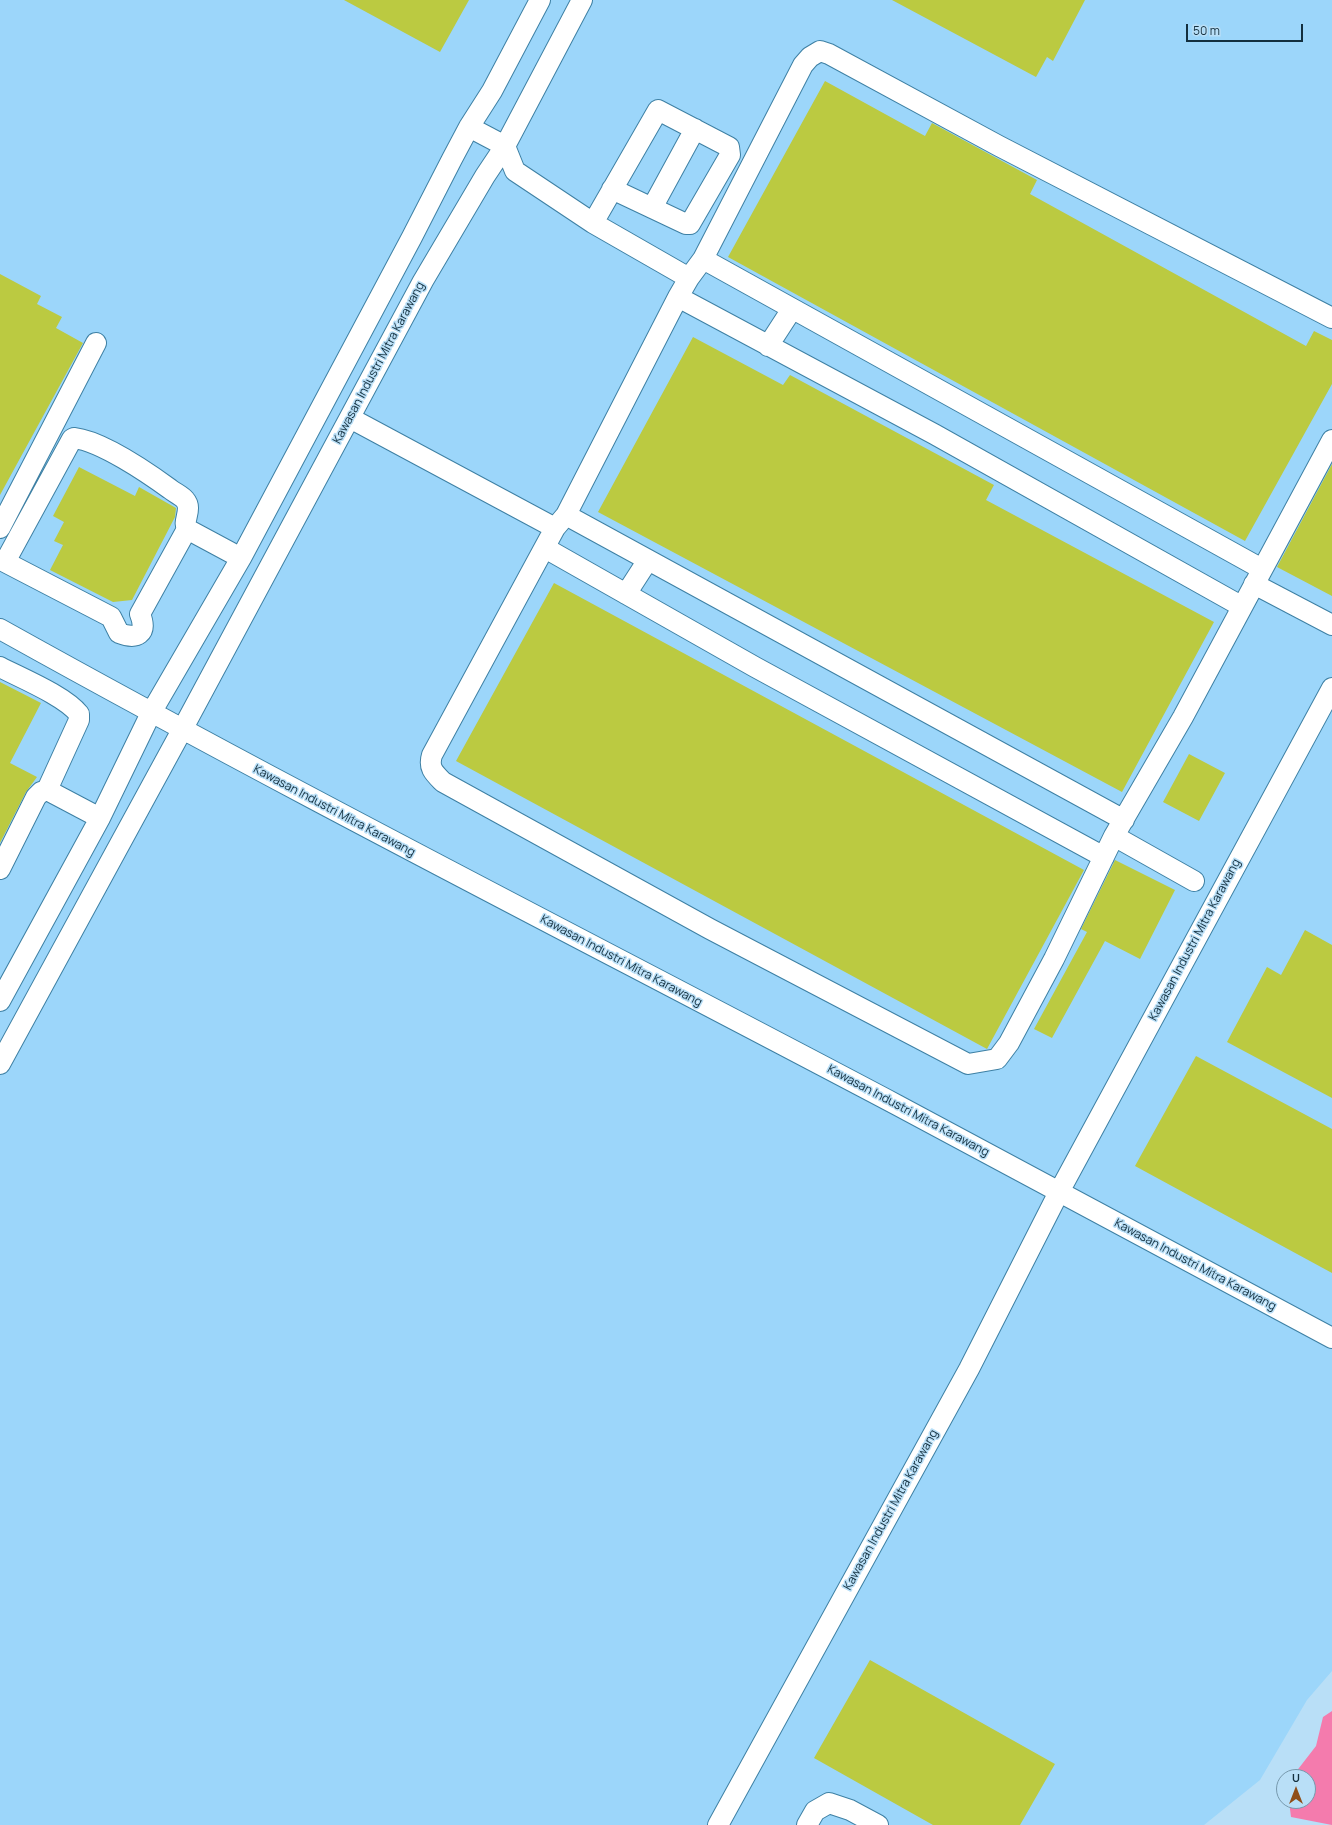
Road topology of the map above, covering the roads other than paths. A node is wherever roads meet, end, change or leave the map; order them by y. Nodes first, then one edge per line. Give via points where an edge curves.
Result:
1 (540, 0) edge
2 (582, 0) edge
3 (470, 127) junction
4 (695, 129) junction
5 (505, 146) junction
6 (612, 189) junction
7 (652, 208) junction
8 (593, 223) junction
9 (703, 259) junction
10 (689, 278) junction
11 (678, 297) junction
12 (792, 309) junction
13 (1332, 318) edge
14 (96, 342) dead end
15 (768, 346) junction
16 (350, 418) junction
17 (1332, 440) edge
18 (560, 522) junction
19 (0, 528) edge
20 (187, 529) junction
21 (545, 548) junction
22 (241, 558) junction
23 (648, 560) junction
24 (1258, 577) junction
25 (626, 594) junction
26 (1241, 606) junction
27 (1332, 625) edge
28 (0, 629) edge
29 (0, 667) edge
30 (1332, 688) edge
31 (151, 713) junction
32 (182, 730) junction
33 (47, 790) junction
34 (100, 818) junction
35 (1119, 828) junction
36 (1104, 857) junction
37 (0, 869) edge
38 (1194, 881) dead end
39 (0, 1002) edge
40 (0, 1064) edge
41 (1059, 1192) junction
42 (1332, 1338) edge
43 (718, 1825) edge
44 (807, 1825) edge
45 (878, 1825) edge

1 - 3 street
2 - 5 street, Kawasan Industri Mitra Karawang
3 - 5 street
3 - 22 street
4 - 6 street via 658,110
4 - 7 street
4 - 7 street via 727,145 730,155 690,224
5 - 8 street via 515,171
5 - 16 street, Kawasan Industri Mitra Karawang via 423,281
6 - 7 street
6 - 8 street
8 - 10 street
9 - 10 street
9 - 12 street
9 - 13 street via 803,65 810,57 820,52 829,54 999,146
10 - 11 street
11 - 15 street
11 - 18 street
12 - 15 street
12 - 24 street
14 - 19 street
15 - 26 street via 934,434
16 - 18 street
16 - 32 street, Kawasan Industri Mitra Karawang
17 - 24 street
18 - 21 street
18 - 23 street
20 - 20 street via 140,614 143,627 134,637 119,633 111,617 5,562 72,438 98,445 155,478 185,500 188,508 185,524
20 - 22 street
21 - 25 street
21 - 36 street via 432,755 432,770 443,782 704,925 968,1064 997,1059 1009,1043
22 - 31 street
23 - 25 street
23 - 35 street
24 - 26 street
24 - 27 street
25 - 36 street
26 - 35 street via 1183,716
28 - 31 street
29 - 33 street via 68,704 79,714 79,720
30 - 41 street, Kawasan Industri Mitra Karawang
31 - 32 street
31 - 34 street
32 - 40 street, Kawasan Industri Mitra Karawang
32 - 41 street, Kawasan Industri Mitra Karawang
33 - 34 street
33 - 37 street via 36,797
34 - 39 street
35 - 36 street
35 - 38 street
41 - 42 street, Kawasan Industri Mitra Karawang
41 - 43 street, Kawasan Industri Mitra Karawang via 969,1369
44 - 45 street via 815,1811 829,1803 850,1810

